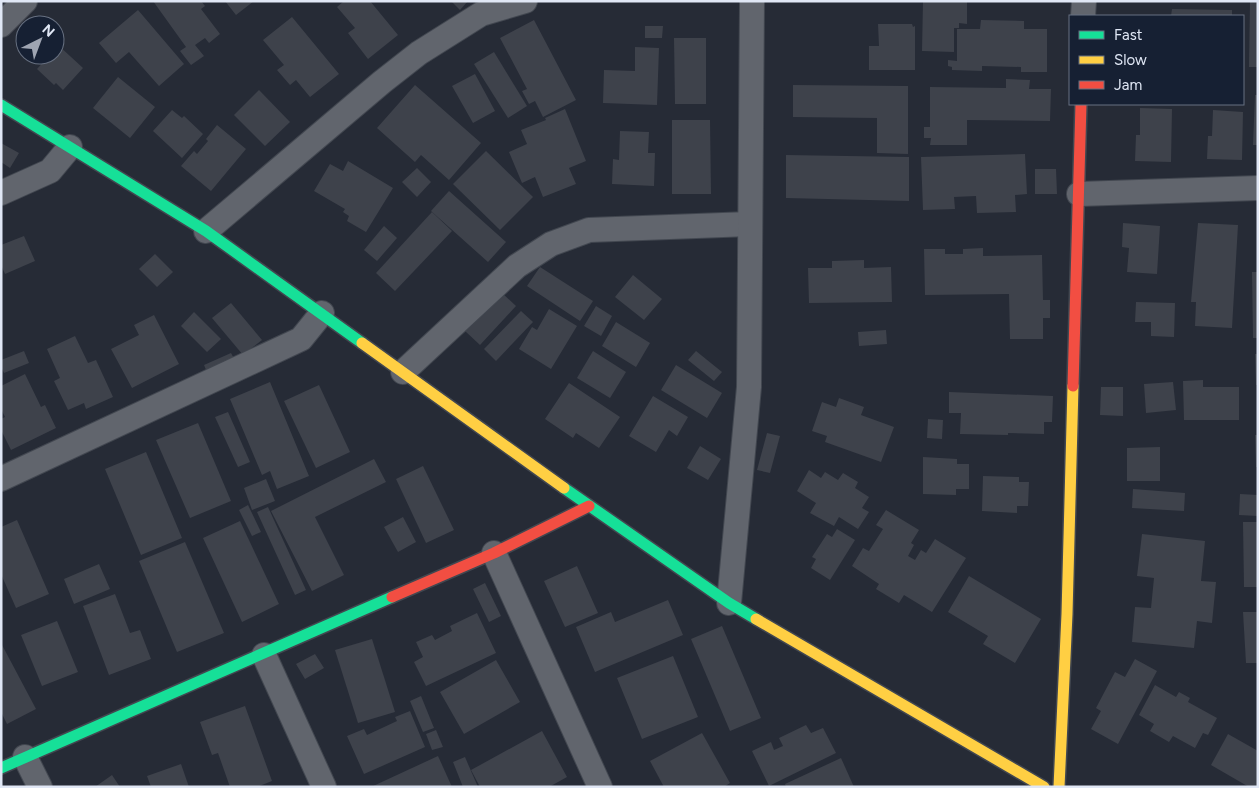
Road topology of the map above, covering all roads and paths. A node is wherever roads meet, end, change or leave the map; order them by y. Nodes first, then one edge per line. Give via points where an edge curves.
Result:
1 (25, 1) edge
2 (525, 1) edge
3 (752, 1) edge
4 (1084, 1) edge
5 (1083, 15) edge
6 (1, 25) edge
7 (1, 105) edge
8 (1081, 105) edge
9 (70, 147) junction
10 (1258, 188) edge
11 (1, 193) edge
12 (1079, 194) junction
13 (750, 224) junction
14 (206, 231) junction
15 (322, 313) junction
16 (403, 372) junction
17 (1, 479) edge
18 (589, 506) junction
19 (494, 554) junction
20 (729, 603) junction
21 (264, 655) junction
22 (25, 758) junction
23 (1, 768) edge
24 (40, 787) edge
25 (324, 787) edge
26 (600, 787) edge
27 (1044, 787) edge
28 (1058, 787) edge

1 - 6 street
2 - 14 street via 481,14 419,53
3 - 13 street
4 - 5 street
7 - 9 street
8 - 12 street
9 - 11 street via 50,171
9 - 14 street
10 - 12 street
12 - 28 street via 1067,614
13 - 16 street via 589,230 551,244 517,266
13 - 20 street via 749,386
14 - 15 street
15 - 16 street
15 - 17 street via 301,339
16 - 18 street
18 - 19 street
18 - 20 street
19 - 21 street
19 - 26 street
20 - 27 street
21 - 22 street
21 - 25 street
22 - 23 street
22 - 24 street

